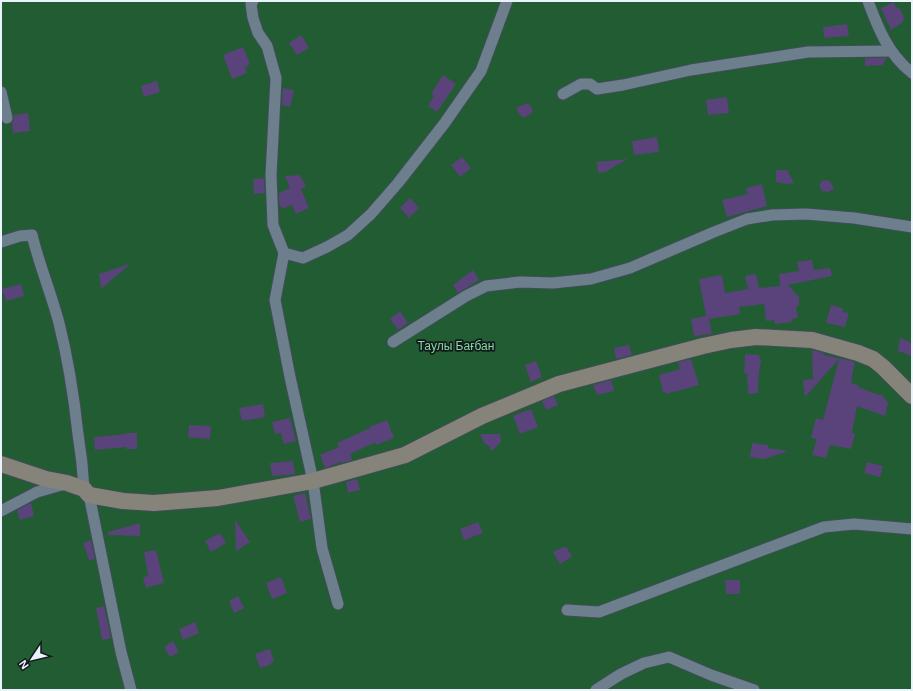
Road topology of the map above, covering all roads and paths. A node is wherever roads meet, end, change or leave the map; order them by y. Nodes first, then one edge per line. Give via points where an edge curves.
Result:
1 (253, 1) edge
2 (507, 1) edge
3 (868, 1) edge
4 (891, 51) junction
5 (912, 73) edge
6 (1, 92) edge
7 (563, 94) dead end
8 (7, 118) dead end
9 (912, 227) edge
10 (1, 242) edge
11 (284, 253) junction
12 (393, 342) dead end
13 (912, 396) edge
14 (1, 464) edge
15 (313, 481) junction
16 (67, 483) junction
17 (87, 492) junction
18 (1, 511) edge
19 (912, 529) edge
20 (338, 604) dead end
21 (567, 610) dead end
22 (131, 690) edge
23 (596, 690) edge
24 (754, 690) edge

1 - 11 street via 253,18 258,33 267,46 276,78 271,182 274,225
2 - 11 street via 481,71 444,124 371,214 348,235 327,248 303,258
3 - 4 street via 879,31
4 - 5 street
4 - 7 street via 808,52 691,70 597,89 590,84 580,84
6 - 8 street
9 - 12 street via 806,214 747,219 630,268 591,279 486,286
10 - 17 street via 32,235 50,290 66,358
11 - 15 street via 275,300
13 - 15 street via 873,359 858,353 812,340 756,337 731,340 559,384 482,416 405,455
14 - 16 street
15 - 17 street via 218,498 154,503 123,501
15 - 20 street via 322,548
16 - 17 street
16 - 18 street via 37,492
17 - 22 street
19 - 21 street via 854,524 824,527 599,612
23 - 24 street via 620,674 644,663 669,657

